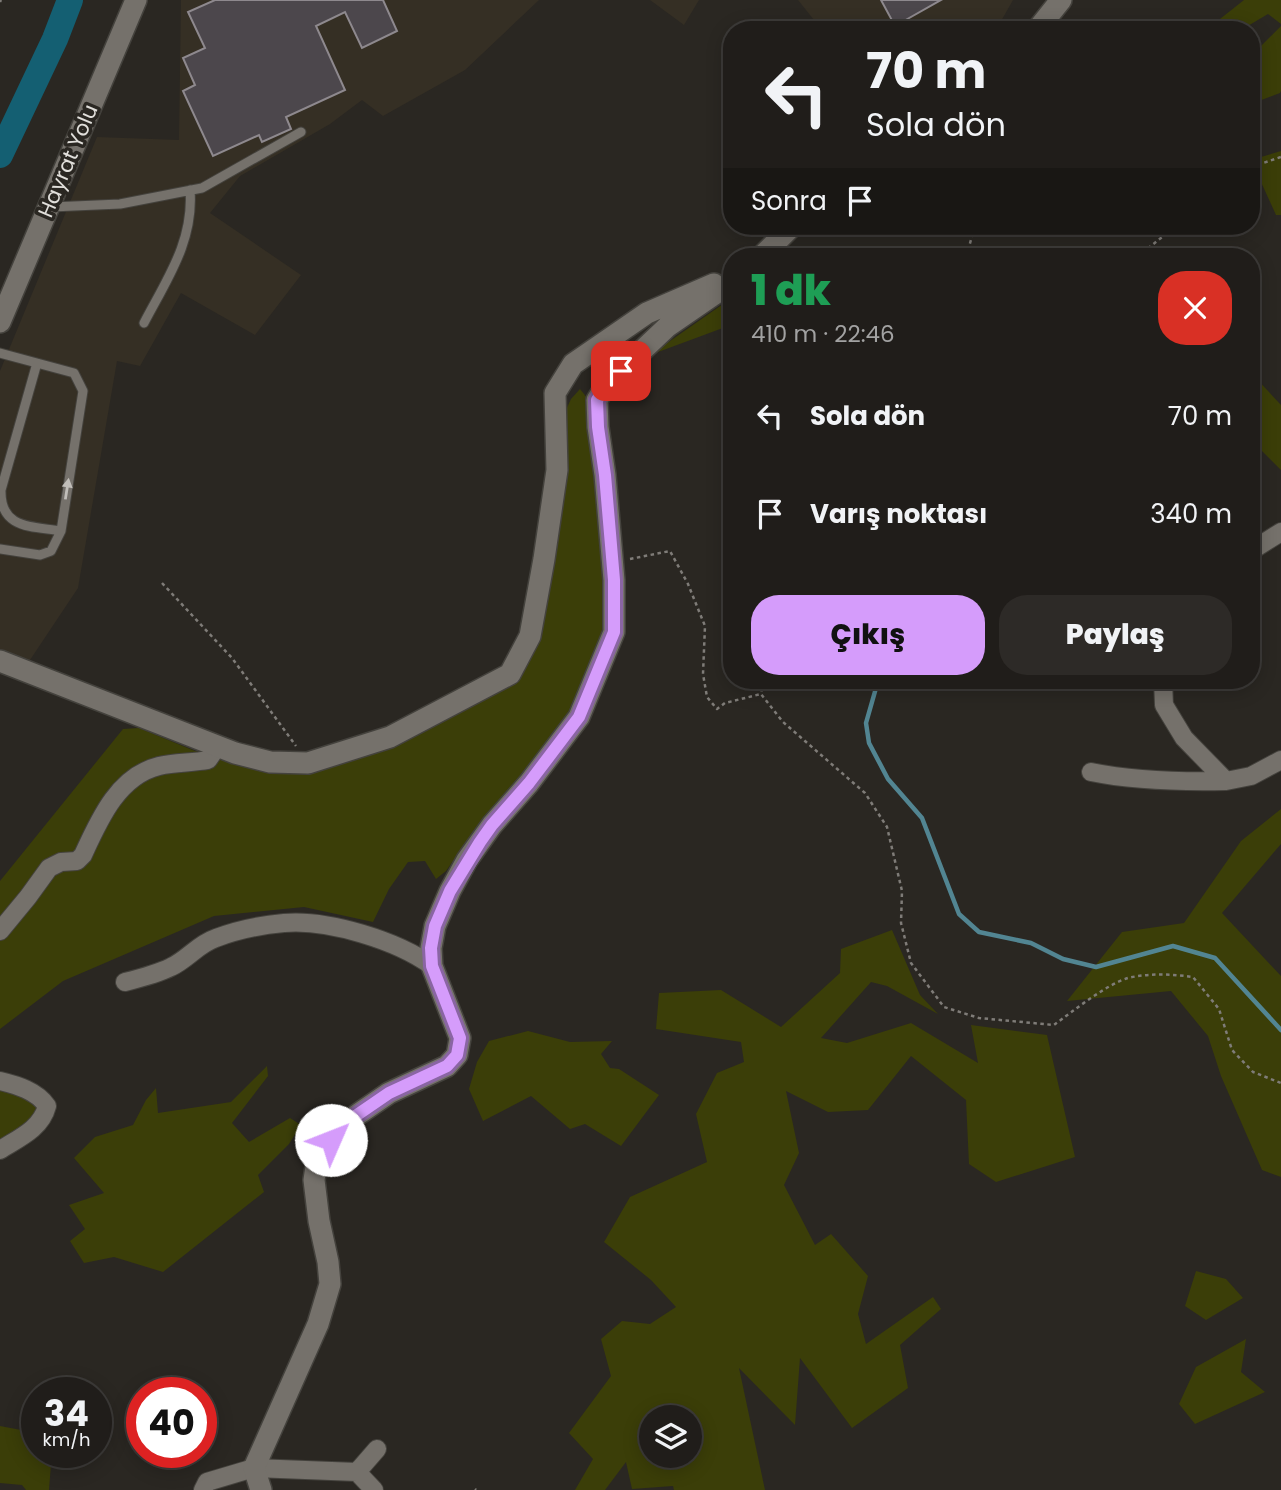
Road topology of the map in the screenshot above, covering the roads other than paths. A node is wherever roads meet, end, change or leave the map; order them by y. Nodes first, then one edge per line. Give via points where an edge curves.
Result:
1 (136, 0) edge
2 (1060, 0) edge
3 (1044, 21) edge
4 (302, 131) dead end
5 (190, 190) junction
6 (49, 207) junction
7 (783, 235) edge
8 (770, 248) edge
9 (723, 281) edge
10 (723, 288) edge
11 (0, 322) edge
12 (144, 323) dead end
13 (0, 354) edge
14 (37, 362) junction
15 (61, 531) junction
16 (1281, 532) edge
17 (1260, 545) edge
18 (0, 549) edge
19 (0, 660) edge
20 (1163, 689) edge
21 (217, 747) junction
22 (1281, 760) edge
23 (1091, 772) dead end
24 (1226, 781) junction
25 (0, 931) edge
26 (432, 966) junction
27 (125, 982) dead end
28 (0, 1081) edge
29 (0, 1150) edge
30 (377, 1449) dead end
31 (254, 1468) junction
32 (356, 1472) junction
33 (203, 1490) edge
34 (261, 1490) edge
35 (374, 1490) edge

1 - 6 street, Hayrat Yolu
2 - 3 street
4 - 5 lane via 202,188
5 - 6 lane via 120,204
5 - 12 lane via 192,212 183,250
6 - 11 street, Hayrat Yolu
7 - 8 street
9 - 21 street via 647,313 573,364 555,393 557,470 546,547 530,636 510,674 390,737 309,763 270,762
10 - 26 street via 668,326 607,384 597,400 613,562 614,632 579,717 492,825 450,891 435,926
13 - 14 lane
15 -> 14 lane via 83,391 74,373
14 - 15 lane via 1,489 1,505 9,518 26,526
15 - 18 lane via 51,551 40,555
16 - 17 street
19 - 21 street
20 - 24 street via 1164,705 1184,737
21 - 25 street via 208,760 159,766 134,776 113,799 83,855 49,868
22 - 24 street via 1251,776
23 - 24 street
26 - 27 street via 413,952 370,937 286,923 215,938 172,967
26 - 31 street via 460,1038 457,1055 447,1066 389,1093 354,1117 317,1160 314,1180 330,1284 318,1324
28 - 29 street via 15,1084 47,1106 44,1119
30 - 32 street
31 - 32 street
31 - 33 street via 207,1482
31 - 34 street
32 - 35 street

